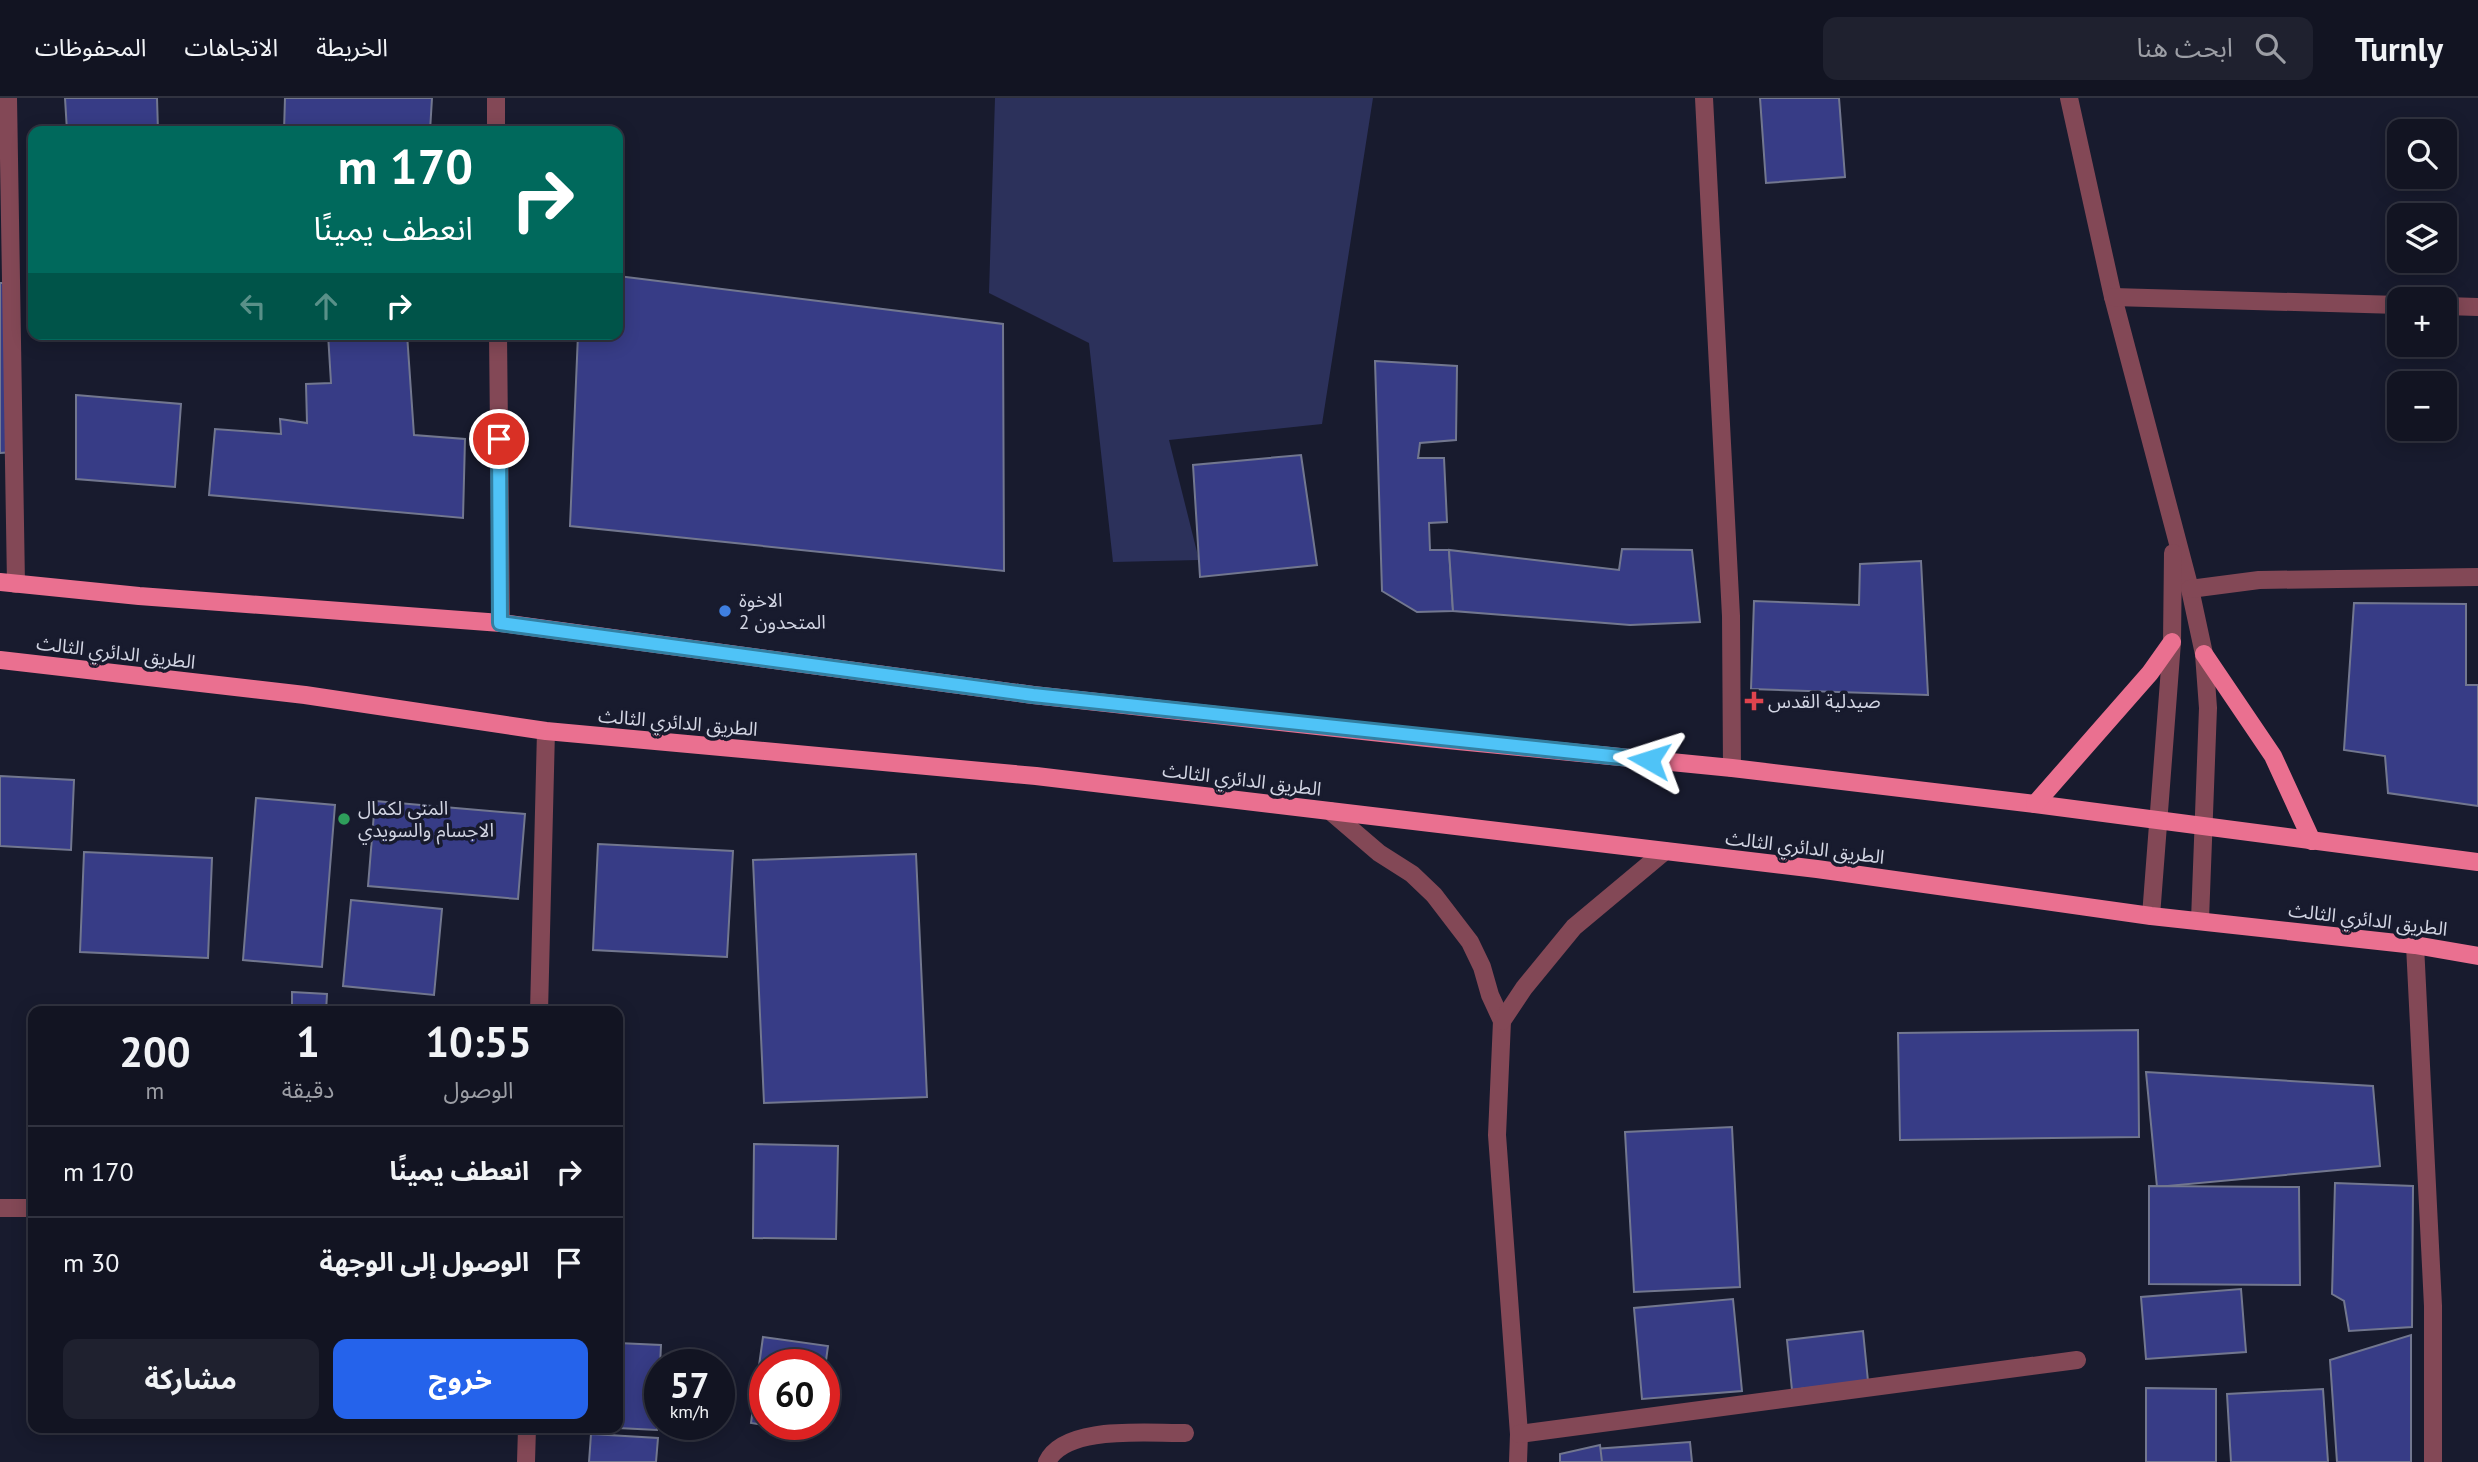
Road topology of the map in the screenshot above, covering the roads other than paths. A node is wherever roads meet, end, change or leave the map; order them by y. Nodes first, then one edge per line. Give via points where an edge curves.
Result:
1 (8, 98) edge
2 (496, 98) edge
3 (1704, 98) edge
4 (2069, 98) edge
5 (496, 126) edge
6 (2113, 298) junction
7 (2387, 305) edge
8 (2457, 306) edge
9 (2478, 307) edge
10 (498, 340) edge
11 (2174, 535) junction
12 (2478, 577) edge
13 (8, 583) edge
14 (2190, 589) junction
15 (500, 623) junction
16 (2172, 642) junction
17 (2204, 654) junction
18 (0, 660) edge
19 (546, 731) junction
20 (1732, 768) junction
21 (2035, 804) junction
22 (1330, 811) junction
23 (2158, 822) junction
24 (2204, 827) junction
25 (2312, 841) junction
26 (1665, 851) junction
27 (2478, 862) edge
28 (2151, 916) junction
29 (2200, 920) junction
30 (2415, 945) junction
31 (2478, 956) edge
32 (539, 1006) edge
33 (1502, 1021) junction
34 (0, 1208) edge
35 (28, 1208) edge
36 (2077, 1360) dead end
37 (527, 1433) edge
38 (1185, 1433) dead end
39 (1519, 1434) junction
40 (526, 1462) edge
41 (1047, 1462) edge
42 (1518, 1462) edge
43 (2434, 1462) edge

1 - 13 street
2 - 5 street
3 - 20 street via 1731,616
4 - 6 street
6 - 7 street
6 - 11 street
8 - 9 street
10 - 15 street
11 - 14 street
11 - 16 street
12 - 14 street via 2259,580
13 - 15 main road
14 - 17 street
15 - 20 main road via 1033,695
16 - 21 main road
16 - 23 street
17 - 24 street via 2208,708
17 - 25 main road via 2273,756
18 - 19 main road, الطريق الدائري الثالث via 305,695
19 - 22 main road, الطريق الدائري الثالث via 1022,774
19 - 32 street
20 - 21 main road
21 - 23 main road
22 - 26 main road, الطريق الدائري الثالث
22 - 33 street via 1434,895 1470,942
23 - 24 main road
23 - 28 street
24 - 25 main road
24 - 29 street
25 - 27 main road
26 - 28 main road, الطريق الدائري الثالث
26 - 33 street via 1574,927
28 - 29 main road, الطريق الدائري الثالث
29 - 30 main road, الطريق الدائري الثالث
30 - 31 main road, الطريق الدائري الثالث
30 - 43 street via 2433,1306
33 - 39 street via 1497,1135
34 - 35 street
36 - 39 street
37 - 40 street
38 - 41 street via 1088,1435 1065,1444
39 - 42 street

